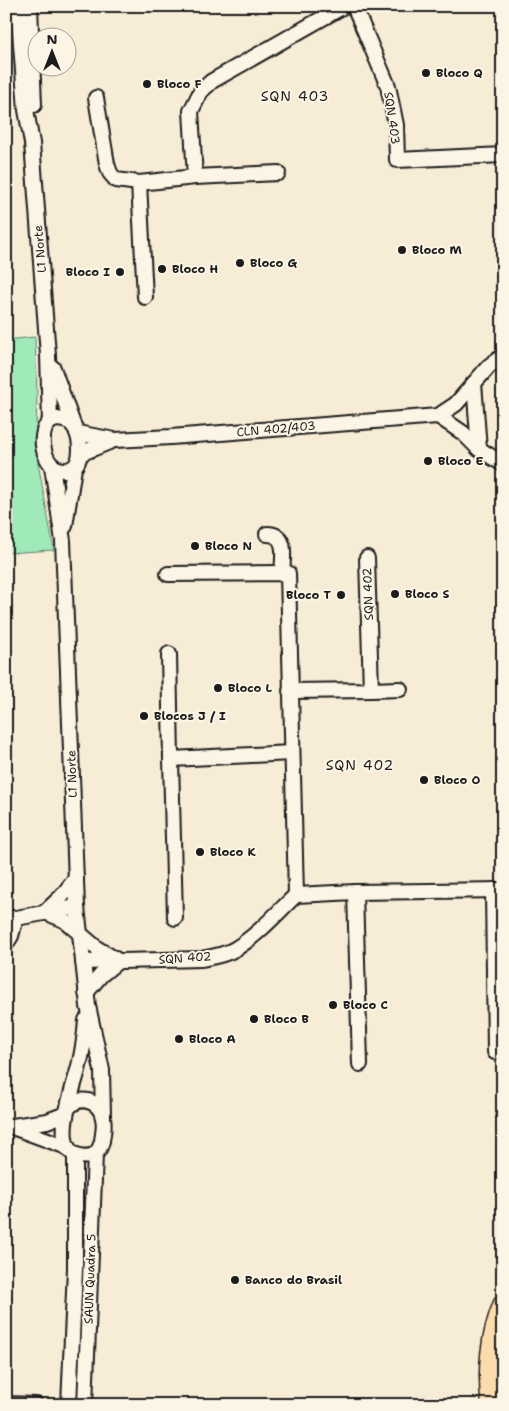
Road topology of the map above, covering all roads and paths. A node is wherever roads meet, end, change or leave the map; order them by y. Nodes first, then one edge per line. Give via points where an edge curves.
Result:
1 (30, 6) edge
2 (344, 6) edge
3 (354, 6) edge
4 (6, 10) edge
5 (18, 12) edge
6 (96, 98) dead end
7 (32, 143) junction
8 (503, 155) edge
9 (278, 173) dead end
10 (196, 177) junction
11 (138, 183) junction
12 (145, 297) dead end
13 (48, 355) junction
14 (503, 356) edge
15 (474, 382) junction
16 (438, 416) junction
17 (50, 422) junction
18 (76, 430) junction
19 (115, 440) junction
20 (479, 449) junction
21 (80, 454) junction
22 (503, 464) edge
23 (52, 466) junction
24 (74, 468) junction
25 (267, 534) dead end
26 (63, 541) junction
27 (367, 558) dead end
28 (282, 573) junction
29 (168, 574) dead end
30 (168, 654) dead end
31 (400, 689) dead end
32 (290, 690) junction
33 (371, 690) junction
34 (292, 753) junction
35 (170, 759) junction
36 (76, 878) junction
37 (498, 890) edge
38 (355, 892) junction
39 (296, 895) junction
40 (77, 907) junction
41 (45, 912) junction
42 (11, 918) edge
43 (176, 918) dead end
44 (80, 935) junction
45 (6, 944) edge
46 (118, 961) junction
47 (82, 962) junction
48 (87, 999) junction
49 (495, 1052) dead end
50 (360, 1064) dead end
51 (68, 1111) junction
52 (103, 1116) junction
53 (8, 1127) edge
54 (71, 1151) junction
55 (95, 1154) junction
56 (503, 1303) edge
57 (6, 1404) edge
58 (36, 1405) edge
59 (69, 1405) edge
60 (85, 1405) edge
61 (492, 1405) edge

1 - 7 street, L1 Norte via 34,77
2 - 10 street via 212,81 200,91 191,111
3 - 8 street, SQN 403 via 388,86 396,125 397,160
4 - 5 street
5 - 7 street, L1 Norte
6 - 11 street via 110,173 116,180
7 - 13 street, L1 Norte
9 - 10 street
10 - 11 street
11 - 12 street
13 - 17 street, L1 Norte
13 - 18 street, L1 Norte
14 - 15 street
15 - 16 street via 456,404
15 - 20 street
16 - 19 street, CLN 402/403
16 - 20 street
17 - 18 street via 65,420
17 - 23 street via 46,426 43,444 45,456
18 - 19 street, CLN 402/403
18 - 21 street
19 - 21 street, CLN 402/403
20 - 22 street
21 - 24 street
23 - 24 street via 60,470
23 - 26 street, L1 Norte
24 - 26 street, L1 Norte
25 - 28 street via 278,536 283,545
26 - 36 street, L1 Norte
27 - 33 street, SQN 402
28 - 29 street
28 - 32 street via 288,573
30 - 35 street
31 - 33 street
32 - 33 street
32 - 34 street
34 - 35 street
34 - 39 street
35 - 43 street
36 - 40 street, L1 Norte
36 - 41 street
37 - 38 street
37 - 49 street
38 - 39 street
38 - 50 street
39 - 46 street, SQN 402 via 234,950 201,959
40 - 41 street
40 - 44 street, L1 Norte
41 - 42 street
41 - 44 street via 64,920
42 - 45 street via 11,936
44 - 46 street
44 - 47 street, L1 Norte
46 - 47 street, SQN 402
46 - 48 street via 101,974
47 - 48 street, L1 Norte
48 - 51 street, L1 Norte via 84,1043
48 - 52 street, L1 Norte via 102,1070
51 - 52 street via 77,1101 85,1100 96,1105
51 - 53 street via 47,1121
51 - 54 street via 64,1125
52 - 55 street via 104,1128
53 - 54 street via 44,1138
54 - 55 street via 87,1157
54 - 59 street, SAUN Quadra 5 via 75,1259
55 - 60 street, SAUN Quadra 5
56 - 61 main road via 496,1319 490,1353
57 - 58 street

